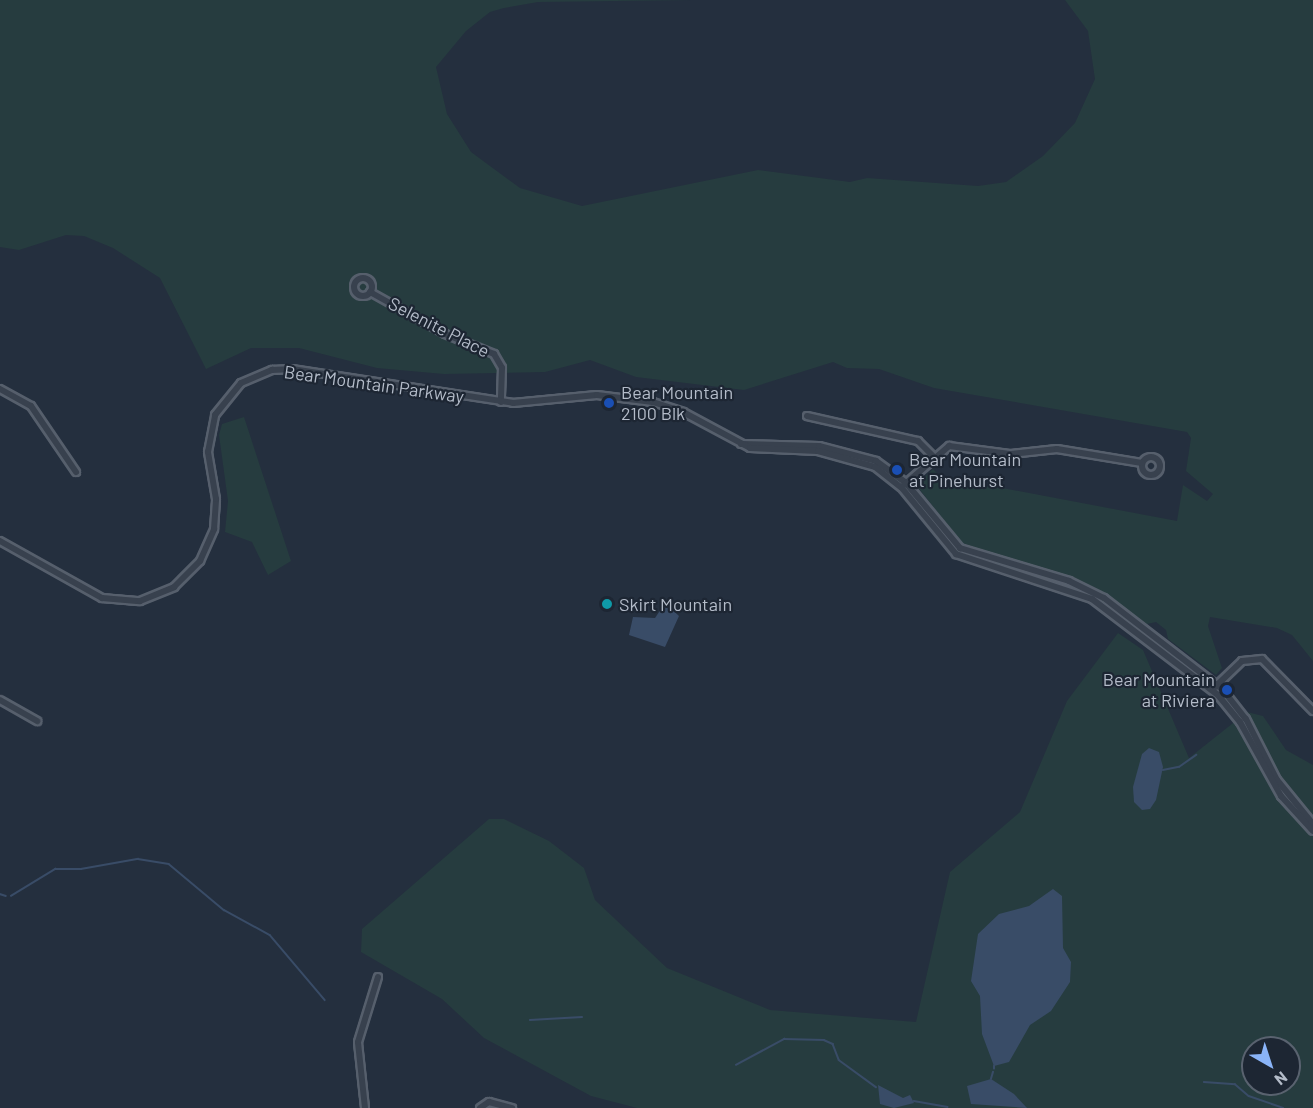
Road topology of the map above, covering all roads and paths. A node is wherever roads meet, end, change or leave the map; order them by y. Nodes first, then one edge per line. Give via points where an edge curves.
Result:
1 (370, 292) dead end
2 (0, 389) edge
3 (501, 402) junction
4 (807, 416) dead end
5 (934, 458) junction
6 (1143, 463) dead end
7 (76, 471) dead end
8 (903, 485) junction
9 (0, 541) edge
10 (1215, 688) junction
11 (0, 700) edge
12 (1313, 711) edge
13 (37, 721) dead end
14 (1313, 824) edge
15 (1313, 831) edge
16 (378, 977) dead end
17 (365, 1108) edge
18 (480, 1108) edge
19 (507, 1108) edge

1 - 3 street, Selenite Place via 445,334 494,354 502,368
2 - 7 street via 32,406
3 - 8 street, Bear Mountain Parkway via 540,404 587,396 623,396 683,412 740,444 845,451 876,460
3 - 9 street, Bear Mountain Parkway via 292,369 250,378 228,395 211,428 208,452 216,518 207,550 183,580 152,598 129,603 90,594
4 - 5 street via 918,441
5 - 6 street via 953,445 1011,454 1057,449
5 - 8 street
8 - 10 street, Bear Mountain Parkway via 960,548 1095,593
10 - 12 street via 1242,661 1262,659
10 - 14 street, Bear Mountain Parkway via 1246,719 1285,793
10 - 15 street, Bear Mountain Parkway via 1240,722 1281,796
11 - 13 street
16 - 17 street via 358,1041
18 - 19 street via 489,1102

